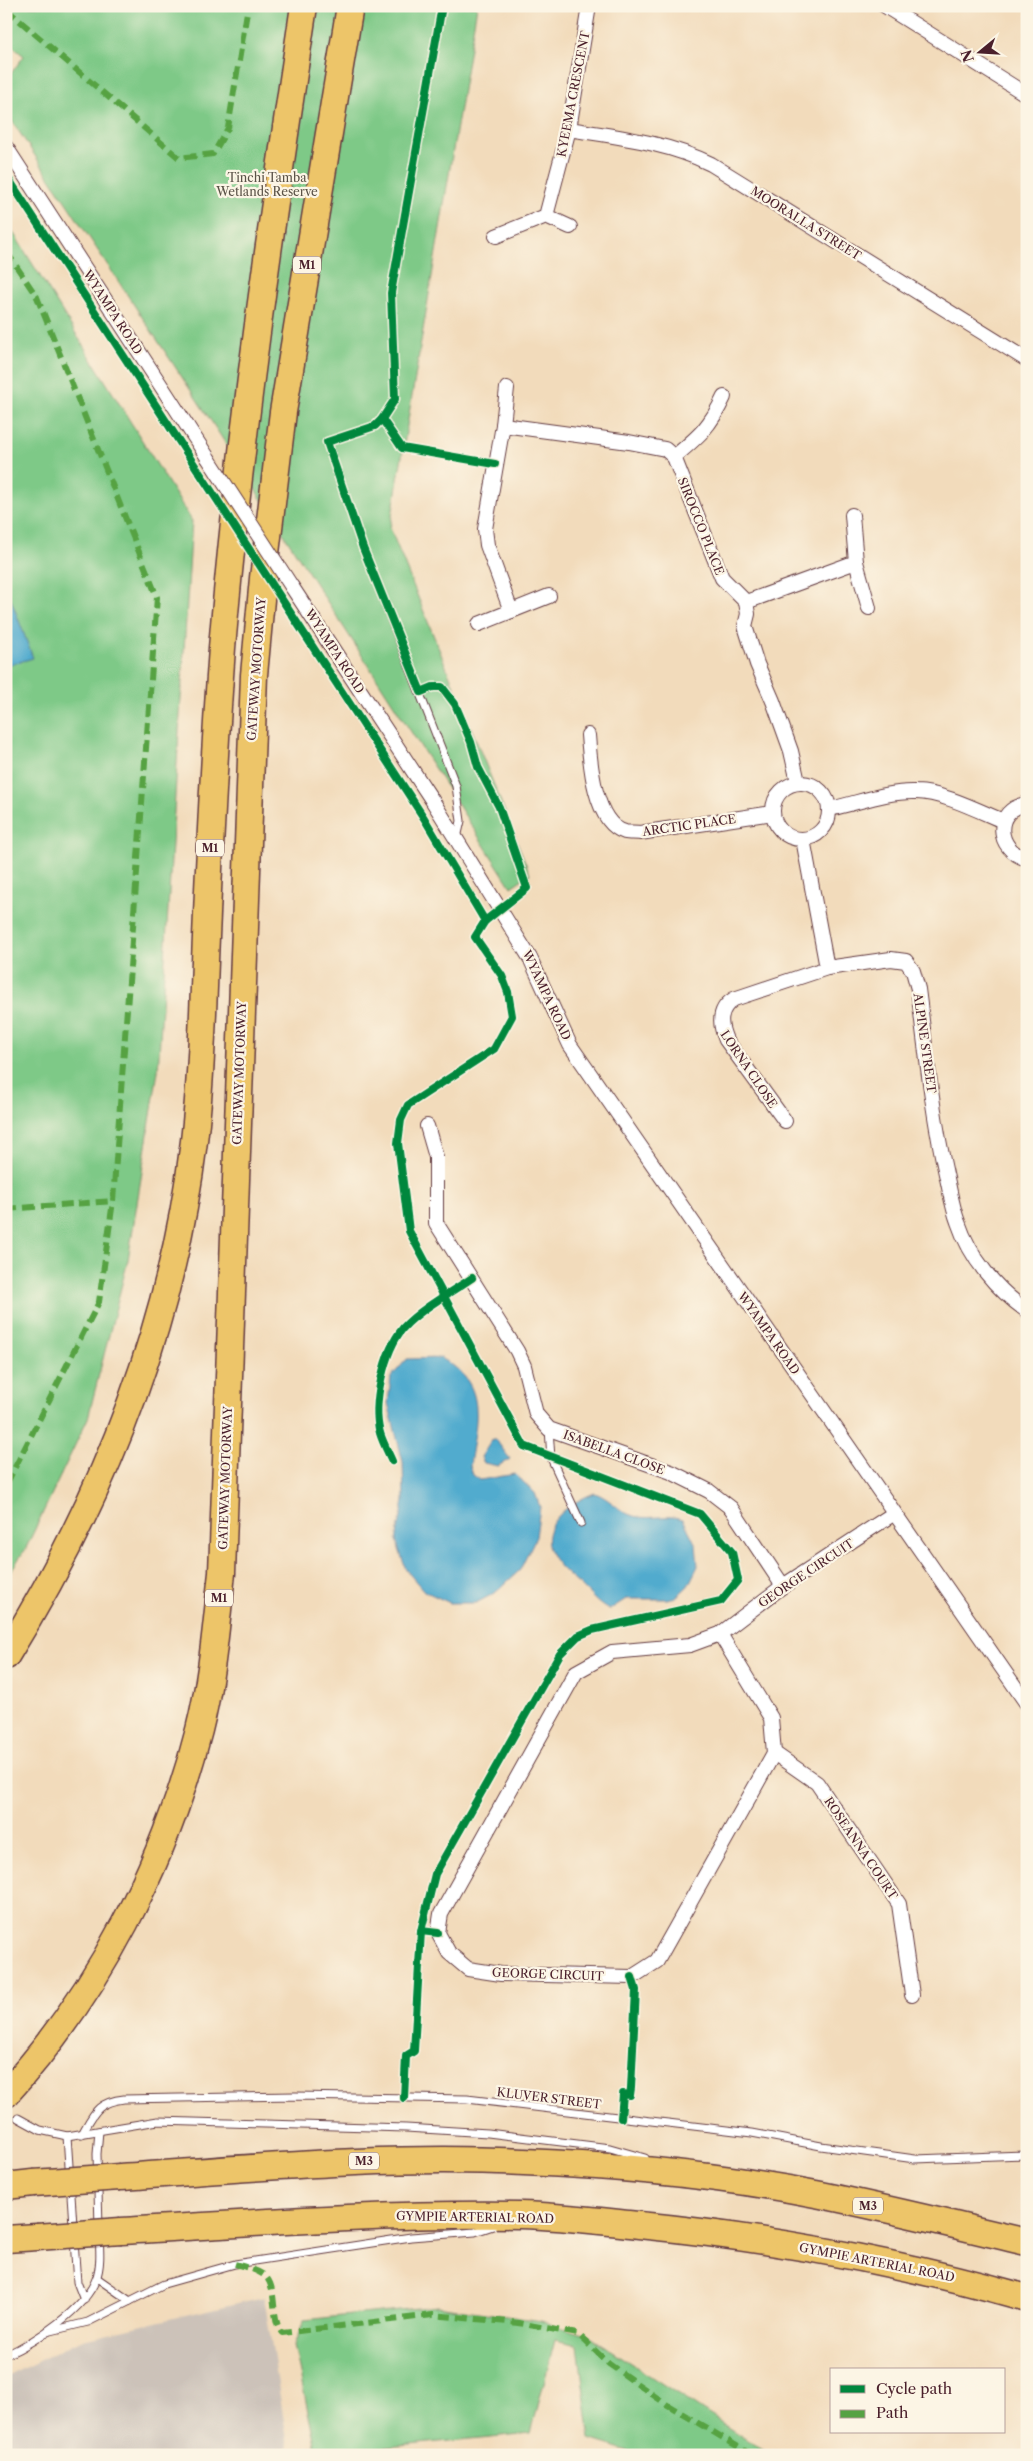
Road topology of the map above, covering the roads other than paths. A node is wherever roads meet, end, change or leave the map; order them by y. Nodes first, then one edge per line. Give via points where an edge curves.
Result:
1 (304, 6) edge
2 (350, 6) edge
3 (589, 6) edge
4 (885, 6) edge
5 (1027, 95) edge
6 (568, 129) junction
7 (6, 147) edge
8 (546, 216) junction
9 (570, 227) dead end
10 (496, 236) dead end
11 (1027, 360) edge
12 (507, 388) dead end
13 (724, 397) dead end
14 (503, 425) junction
15 (327, 442) dead end
16 (674, 457) junction
17 (852, 515) dead end
18 (856, 562) junction
19 (549, 596) dead end
20 (746, 602) junction
21 (869, 608) dead end
22 (511, 611) junction
23 (478, 624) dead end
24 (588, 735) dead end
25 (798, 782) junction
26 (1027, 804) edge
27 (830, 809) junction
28 (773, 813) junction
29 (1003, 822) junction
30 (457, 839) junction
31 (803, 840) junction
32 (1027, 859) edge
33 (827, 968) junction
34 (785, 1121) dead end
35 (426, 1126) dead end
36 (1027, 1311) edge
37 (550, 1429) junction
38 (893, 1514) junction
39 (581, 1523) dead end
40 (783, 1586) junction
41 (720, 1634) junction
42 (6, 1656) edge
43 (1027, 1704) edge
44 (774, 1753) junction
45 (912, 1995) dead end
46 (6, 2094) edge
47 (18, 2118) dead end
48 (99, 2131) junction
49 (82, 2134) junction
50 (67, 2136) junction
51 (1027, 2155) edge
52 (708, 2178) junction
53 (6, 2186) edge
54 (522, 2215) junction
55 (6, 2239) edge
56 (1027, 2242) edge
57 (97, 2278) junction
58 (1027, 2298) edge
59 (84, 2300) junction
60 (130, 2301) junction
61 (47, 2332) junction
62 (6, 2355) edge

1 - 42 highway, M1 via 251,371 231,546 213,784 200,1082 184,1207 171,1272 148,1355 121,1429 75,1537
2 - 46 highway, GATEWAY MOTORWAY / M1 via 283,412 254,675 222,1573 213,1654 199,1730 174,1811 147,1877 115,1942 84,1993 38,2057
3 - 6 street, KYEEMA CRESCENT
4 - 5 street
6 - 8 street, KYEEMA CRESCENT
6 - 11 street, MOORALLA STREET via 688,152 712,164
7 - 30 street, WYAMPA ROAD, bridge
8 - 9 street
8 - 10 street
12 - 14 street
13 - 16 street via 713,421
14 - 16 street via 629,442 665,449
14 - 22 street via 485,529 486,545
15 - 30 lane via 363,548 456,786 461,821
16 - 20 street, SIROCCO PLACE via 722,578
17 - 18 street
18 - 20 street
18 - 21 street
19 - 22 street
20 - 25 street via 745,626 791,752
22 - 23 street
24 - 28 street, ARCTIC PLACE via 601,809 610,822 624,832 640,833
25 - 27 street via 819,788
25 - 28 street via 779,792
26 - 29 street via 1010,812
27 - 29 street via 875,797 916,792 940,796
27 - 31 street via 824,829
28 - 31 street via 782,832
29 - 32 street via 1002,832 1009,850
30 - 38 street, WYAMPA ROAD via 530,958 570,1045
31 - 33 street
33 - 34 street, LORNA CLOSE via 734,999 721,1014 720,1027 726,1040
33 - 36 street, ALPINE STREET via 891,959 906,961 913,971 938,1138 958,1222 969,1247 995,1285
35 - 37 street, ISABELLA CLOSE via 436,1157 436,1223 517,1351 536,1414
37 - 39 lane via 552,1458
37 - 40 street, ISABELLA CLOSE via 671,1472 709,1491 731,1508
38 - 40 street, GEORGE CIRCUIT
38 - 43 street, WYAMPA ROAD
40 - 41 street, GEORGE CIRCUIT
41 - 44 street via 771,1718
41 - 44 street, GEORGE CIRCUIT via 690,1645 612,1652 576,1672 441,1914 438,1933 449,1953 468,1969 501,1974 632,1977 657,1961
44 - 45 street, ROSEANNA COURT via 817,1783 899,1904
47 - 50 lane via 52,2135
48 - 49 lane
48 - 52 lane via 158,2121 488,2133 610,2148
48 - 57 lane via 100,2255
49 - 50 lane
49 - 51 lane, KLUVER STREET via 97,2109 111,2100 295,2096 467,2099 752,2133 915,2159
50 - 59 lane via 76,2275
52 - 53 highway, M3, bridge via 523,2162 378,2160
52 - 56 highway, M3 via 819,2195
54 - 55 highway, GYMPIE ARTERIAL ROAD, bridge via 325,2219
54 - 58 highway, GYMPIE ARTERIAL ROAD via 694,2230 846,2254 957,2278
54 - 60 lane via 475,2232 411,2237 235,2264 164,2284
57 - 59 lane
57 - 60 lane
59 - 61 lane
60 - 61 lane via 88,2322
61 - 62 lane

